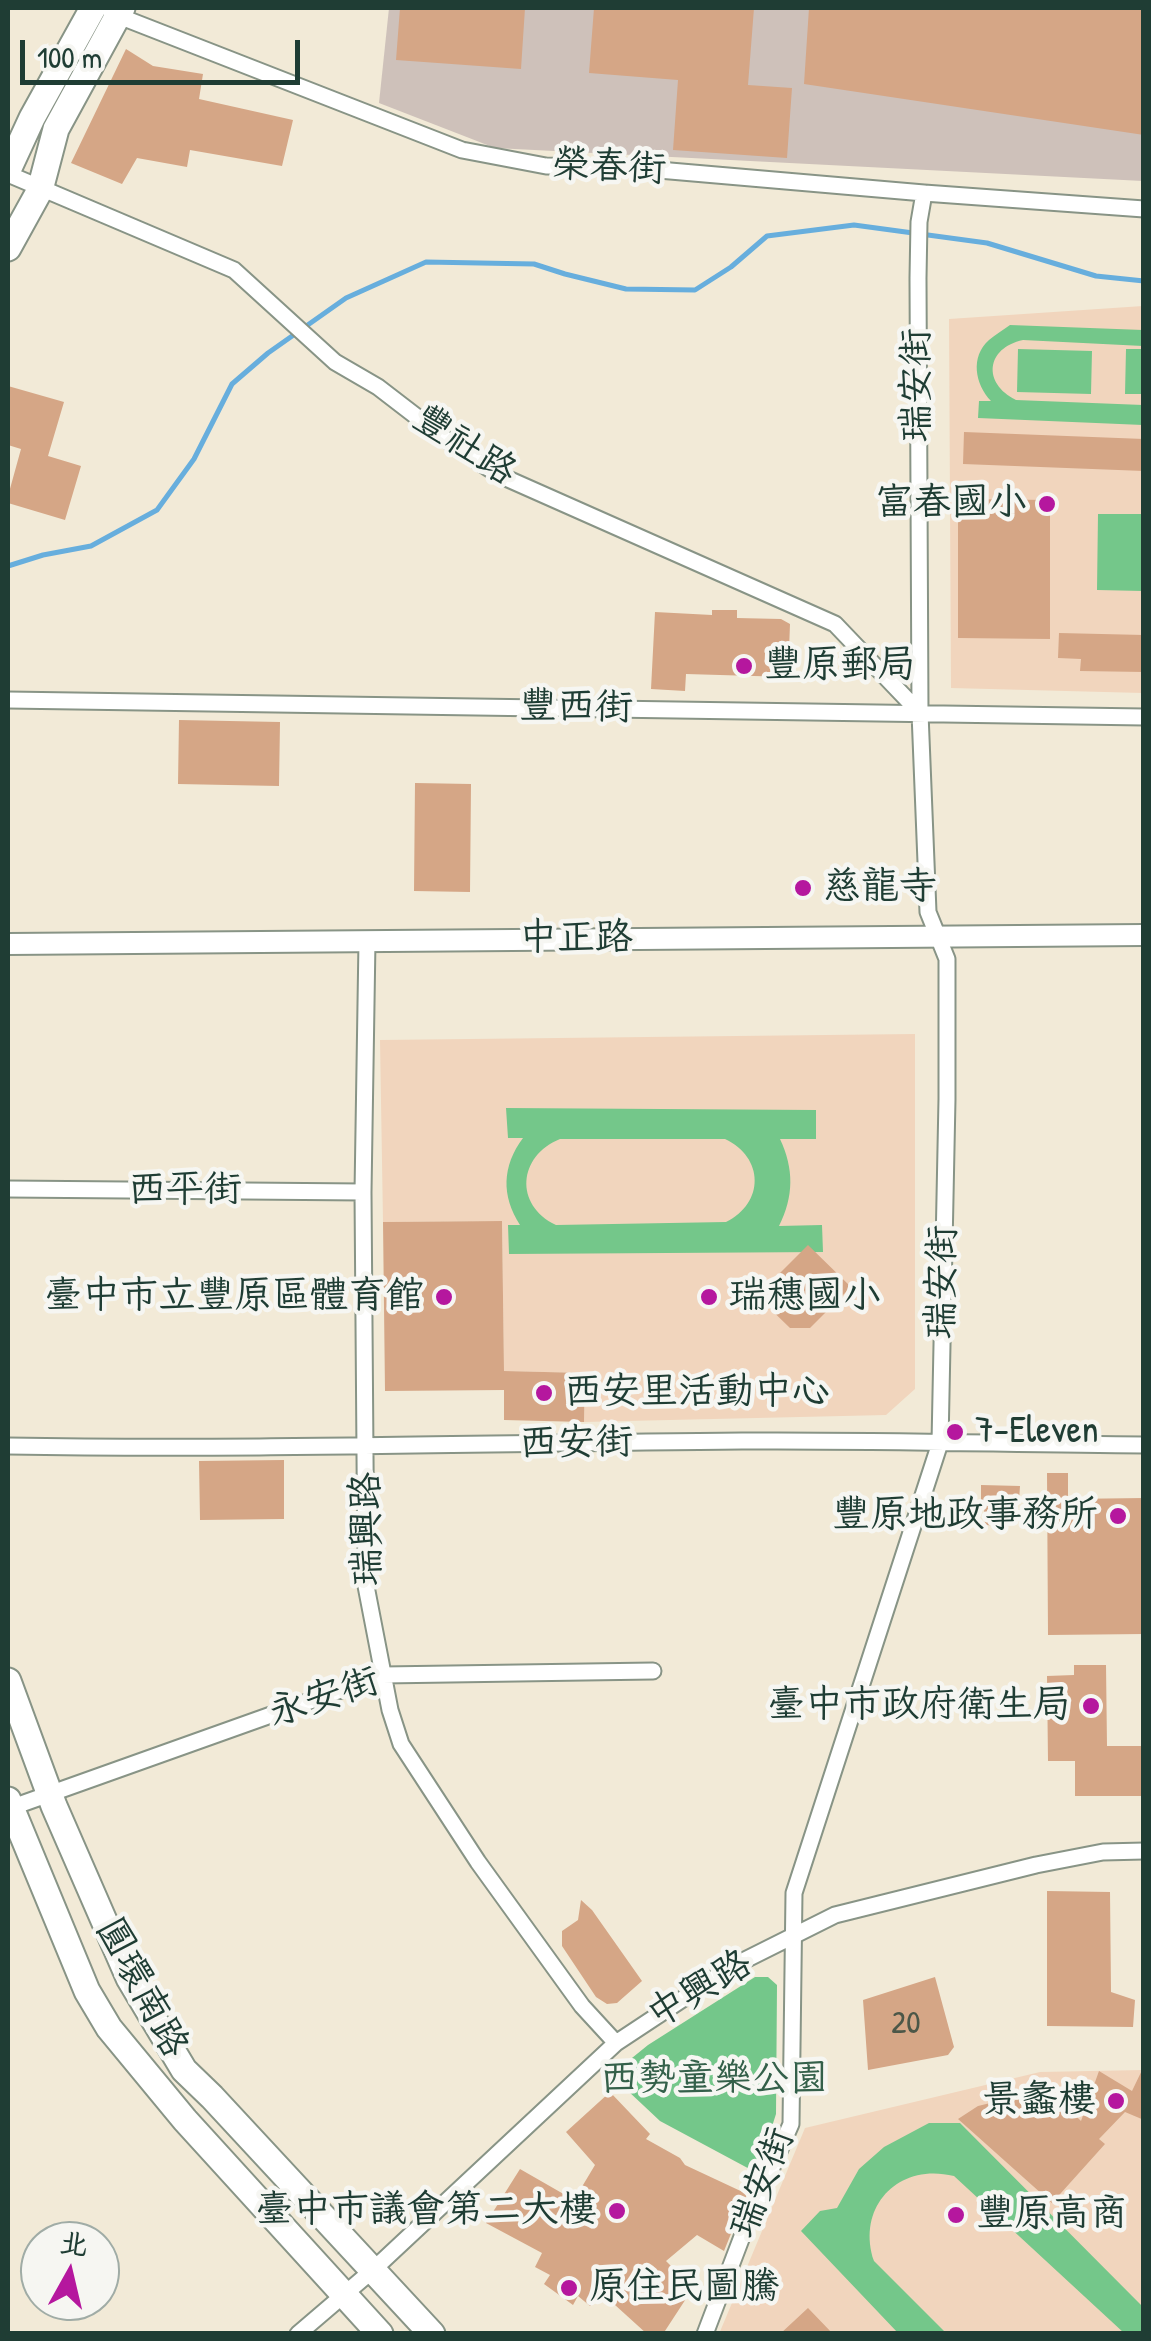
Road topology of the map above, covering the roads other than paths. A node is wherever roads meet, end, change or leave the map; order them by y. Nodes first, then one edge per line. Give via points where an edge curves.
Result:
1 (108, 10) edge
2 (8, 172) edge
3 (40, 190) junction
4 (924, 194) junction
5 (1144, 209) edge
6 (8, 248) edge
7 (8, 700) edge
8 (920, 713) junction
9 (1144, 718) edge
10 (1144, 935) edge
11 (937, 936) junction
12 (367, 941) junction
13 (8, 944) edge
14 (8, 1189) edge
15 (363, 1192) junction
16 (940, 1443) junction
17 (1144, 1444) edge
18 (8, 1446) edge
19 (366, 1447) junction
20 (653, 1671) dead end
21 (383, 1675) junction
22 (8, 1682) edge
23 (50, 1794) junction
24 (9, 1804) edge
25 (1144, 1851) edge
26 (793, 1936) junction
27 (616, 2044) junction
28 (374, 2269) junction
29 (342, 2294) junction
30 (298, 2334) edge
31 (380, 2334) edge
32 (432, 2334) edge
33 (705, 2334) edge

1 - 2 main road via 32,118
1 - 3 main road via 56,129
1 - 4 street, 榮春街 via 462,150 504,160
2 - 3 street, 豐社路
3 - 6 main road
3 - 8 street, 豐社路 via 234,270 336,362 498,475 836,624
4 - 5 street, 榮春街
4 - 8 street, 瑞安街 via 917,420
7 - 8 street, 豐西街
8 - 9 street, 豐西街
8 - 11 street, 瑞安街 via 928,912
10 - 11 street, 中正路
11 - 12 street, 中正路
11 - 16 street, 瑞安街 via 947,960
12 - 13 street, 中正路
12 - 15 street, 瑞興路
14 - 15 street, 西平街
15 - 19 street, 瑞興路
16 - 17 street, 西安街
16 - 19 street, 西安街
16 - 26 street, 瑞安街 via 794,1893
18 - 19 street, 西安街
19 - 21 street, 瑞興路 via 366,1586
20 - 21 street, 永安街
21 - 23 street, 永安街
21 - 27 street, 瑞興路 via 401,1744 478,1862
22 - 23 main road, 圓環南路
23 - 24 street, 永安街
23 - 28 main road, 圓環南路 via 129,1978 184,2070
24 - 29 main road, 圓環南路 via 87,1991 109,2028
25 - 26 street, 中興路 via 1102,1852 1003,1873 835,1915
26 - 27 street, 中興路 via 731,1967
26 - 33 street, 瑞安街 via 791,2124
27 - 28 street, 中興路
28 - 29 street, 中興路
28 - 32 main road, 圓環南路
29 - 30 street, 中興路
29 - 31 main road, 圓環南路

